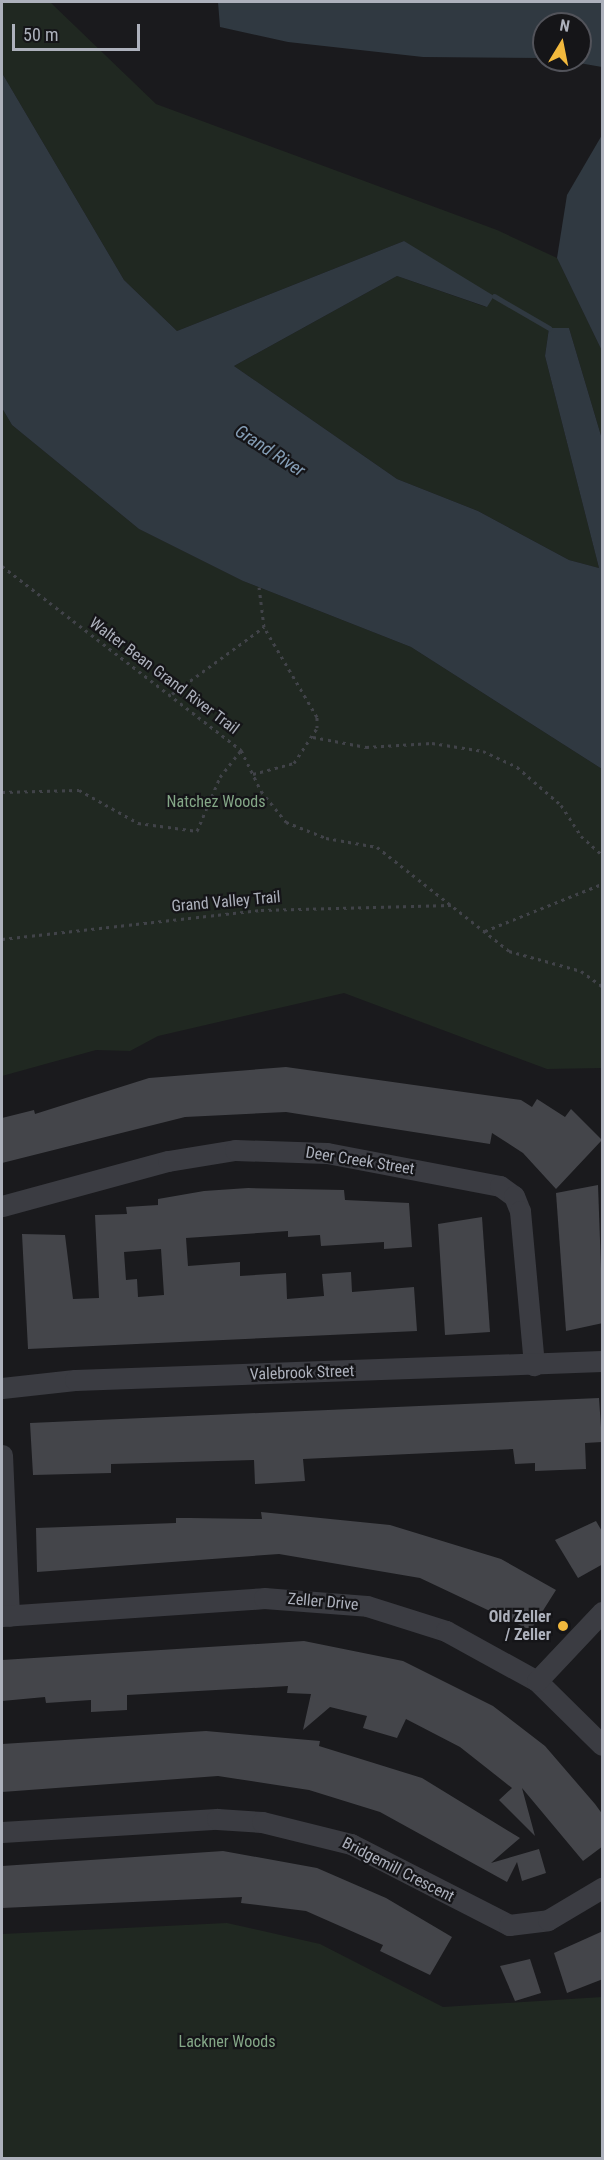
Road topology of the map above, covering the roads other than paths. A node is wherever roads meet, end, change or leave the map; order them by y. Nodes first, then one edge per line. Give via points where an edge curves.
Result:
1 (2, 1206) edge
2 (603, 1361) edge
3 (534, 1365) junction
4 (2, 1388) edge
5 (2, 1455) edge
6 (603, 1611) edge
7 (5, 1616) edge
8 (537, 1681) junction
9 (603, 1745) edge
10 (2, 1832) edge
11 (603, 1888) edge

1 - 3 street, Deer Creek Street via 168,1161 235,1150 327,1153 500,1186 514,1196 520,1211
2 - 3 street, Valebrook Street
3 - 4 street, Valebrook Street via 75,1380
5 - 7 street
6 - 8 street
7 - 8 street, Zeller Drive via 314,1598 420,1621
8 - 9 street, Zeller Drive
10 - 11 street, Bridgemill Crescent via 217,1819 262,1822 351,1844 509,1925 548,1920

